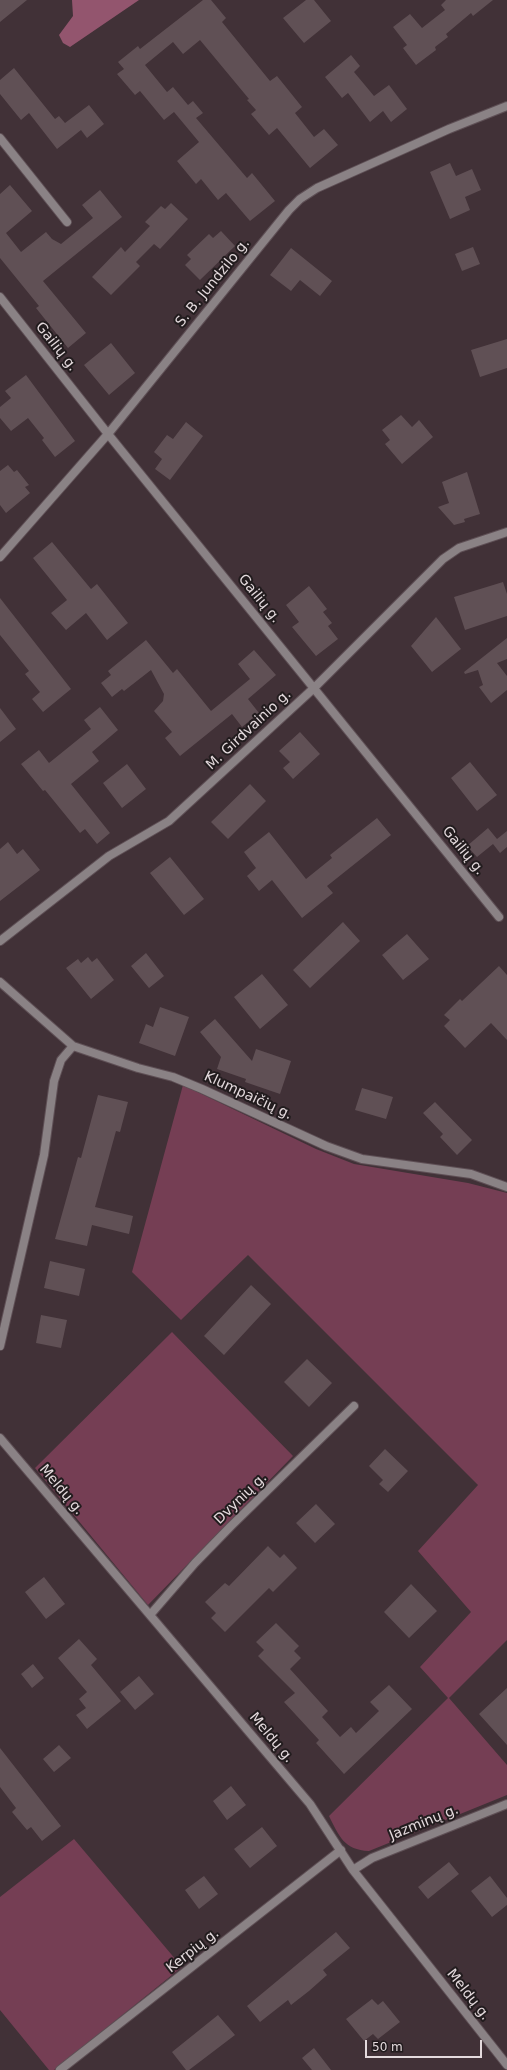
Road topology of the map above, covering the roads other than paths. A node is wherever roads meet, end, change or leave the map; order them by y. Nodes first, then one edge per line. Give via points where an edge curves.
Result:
1 (507, 106) edge
2 (0, 138) edge
3 (67, 222) dead end
4 (0, 297) edge
5 (108, 434) junction
6 (507, 532) edge
7 (0, 557) edge
8 (314, 688) junction
9 (499, 918) dead end
10 (0, 941) edge
11 (0, 982) edge
12 (73, 1046) junction
13 (507, 1187) edge
14 (0, 1346) edge
15 (354, 1406) dead end
16 (0, 1438) edge
17 (150, 1615) junction
18 (507, 1804) edge
19 (341, 1850) junction
20 (353, 1870) junction
21 (507, 2065) edge
22 (60, 2070) edge

1 - 5 street, S. B. Jundzilo g. via 317,188 300,200 289,210
2 - 3 street
4 - 5 street, Gailių g.
5 - 7 street, S. B. Jundzilo g.
5 - 8 street, Gailių g.
6 - 8 street, M. Girdvainio g. via 459,548 443,559
8 - 9 street, Gailių g.
8 - 10 street, M. Girdvainio g. via 168,821 109,856
11 - 12 street, Klumpaičių g.
12 - 13 street, Klumpaičių g. via 180,1080 326,1146 362,1159 471,1174
12 - 14 street via 61,1060 54,1081 44,1155
15 - 17 street, Dvynių g. via 231,1526
16 - 17 street, Meldų g.
17 - 19 street, Meldų g. via 310,1804
18 - 20 street, Jazminų g. via 372,1858
19 - 20 street, Meldų g.
19 - 22 street, Kerpių g.
20 - 21 street, Meldų g.

